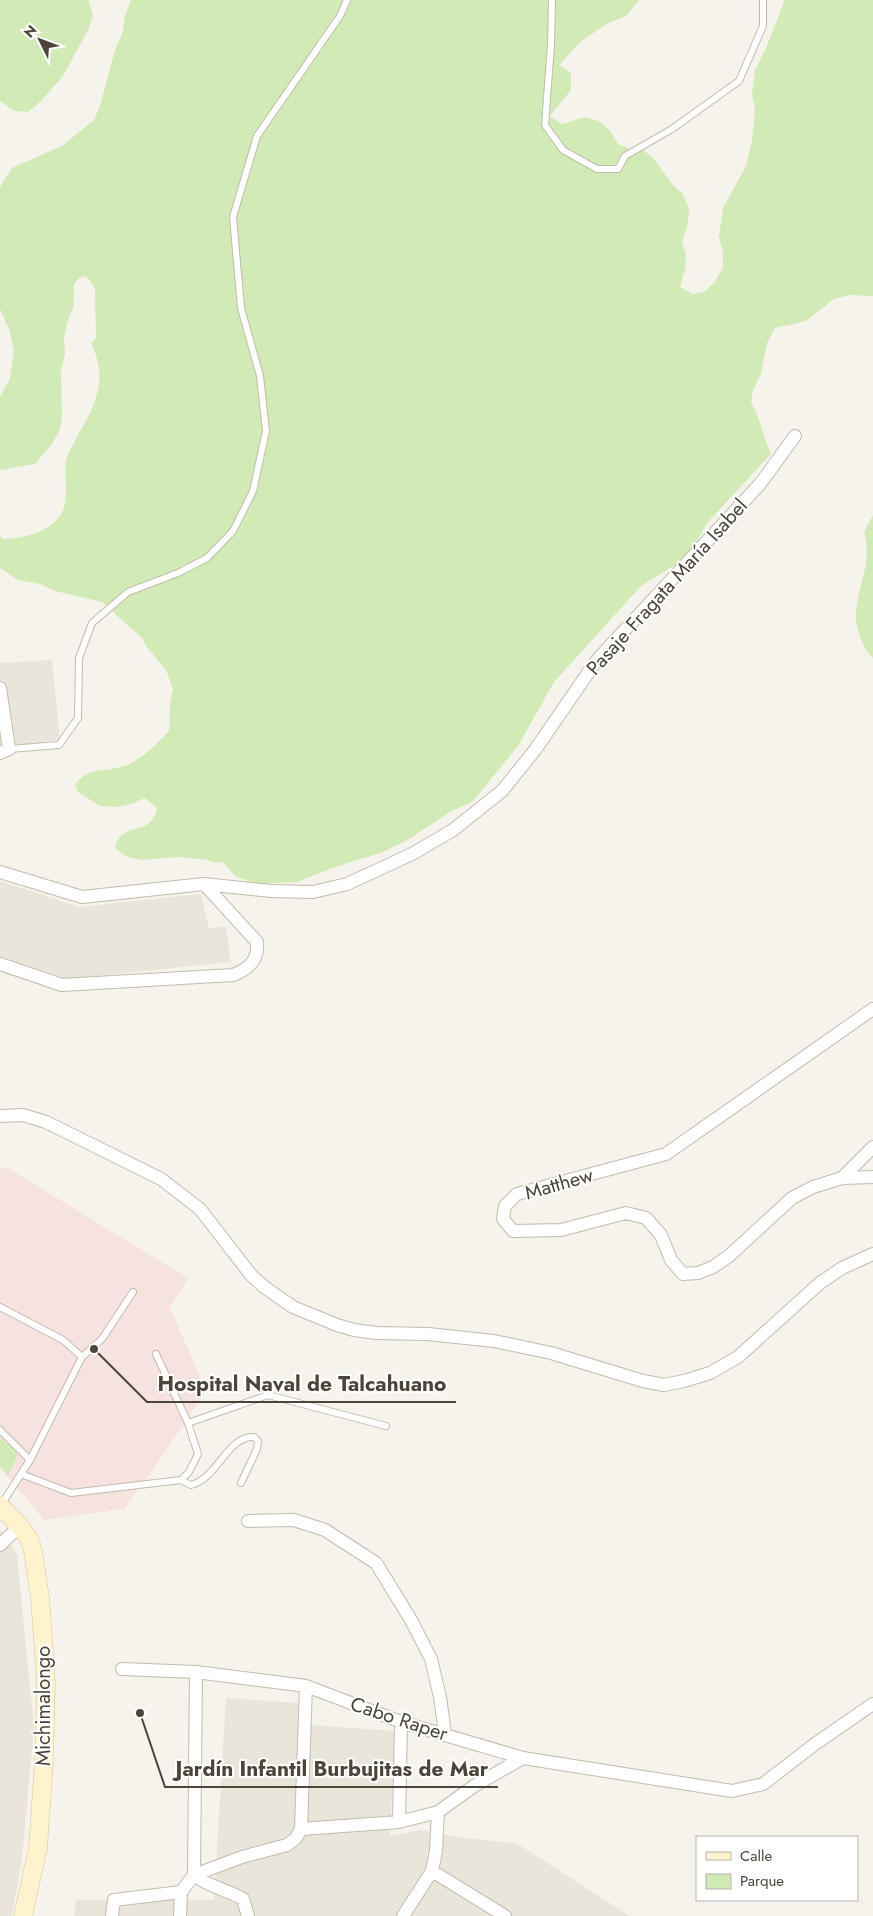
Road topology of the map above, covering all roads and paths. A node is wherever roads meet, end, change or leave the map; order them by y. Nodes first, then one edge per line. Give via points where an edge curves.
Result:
1 (347, 0) edge
2 (552, 0) edge
3 (763, 0) edge
4 (795, 436) dead end
5 (0, 688) edge
6 (5, 751) edge
7 (0, 872) edge
8 (204, 884) junction
9 (0, 964) edge
10 (873, 1009) edge
11 (0, 1116) edge
12 (873, 1147) edge
13 (873, 1177) edge
14 (842, 1178) junction
15 (873, 1254) edge
16 (133, 1292) dead end
17 (0, 1307) edge
18 (156, 1354) dead end
19 (82, 1357) junction
20 (188, 1423) junction
21 (386, 1426) dead end
22 (0, 1430) edge
23 (30, 1460) junction
24 (21, 1474) junction
25 (181, 1480) junction
26 (241, 1483) dead end
27 (0, 1507) edge
28 (248, 1522) dead end
29 (20, 1526) junction
30 (0, 1545) edge
31 (122, 1669) dead end
32 (196, 1672) junction
33 (306, 1686) junction
34 (873, 1704) edge
35 (401, 1722) junction
36 (446, 1734) junction
37 (523, 1758) junction
38 (438, 1812) junction
39 (399, 1822) junction
40 (300, 1829) junction
41 (432, 1871) junction
42 (194, 1875) junction
43 (181, 1892) junction
44 (23, 1916) edge
45 (112, 1916) edge
46 (180, 1916) edge
47 (248, 1916) edge
48 (403, 1916) edge
49 (505, 1916) edge

1 - 6 lane via 340,16 257,136 233,217 241,308 260,376 266,431 253,491 233,531 207,558 128,592 92,623 79,658 78,718 59,744
2 - 3 lane via 544,125 563,150 597,169 618,169 625,156 739,82 763,26
4 - 8 street, Pasaje Fragata María Isabel via 760,484 597,660 535,750 502,791 460,824 412,854 347,884 313,892
5 - 6 street
7 - 8 street, Pasaje Fragata María Isabel via 82,897
8 - 9 street via 257,942 258,952 253,961 245,970 233,975 62,985
10 - 14 street, Matthew via 666,1154 517,1194 505,1206 503,1219 513,1231 561,1230 626,1212 646,1218 661,1235 671,1260 683,1274 698,1273 729,1256 792,1198
11 - 15 street via 23,1115 46,1122 161,1179 200,1208 262,1286 293,1307 337,1325 377,1333 494,1341 551,1353 664,1385 710,1373 738,1357 820,1283 842,1268
12 - 14 street
13 - 14 street, Matthew
16 - 19 lane via 102,1339
17 - 19 lane via 63,1340
18 - 20 lane
19 - 23 lane
20 - 21 lane via 268,1395
20 - 25 lane via 198,1454
22 - 23 lane
23 - 24 lane
24 - 25 lane via 71,1493
24 - 27 lane
25 - 26 lane via 191,1485 200,1482 237,1441 246,1436 254,1437 258,1441 257,1449
27 - 29 main road, Michimalongo
28 - 36 street via 294,1520 325,1530 376,1563 431,1659
29 - 30 street
29 - 44 main road, Michimalongo via 30,1541 35,1560 46,1682 38,1848
31 - 32 street, Cabo Raper
32 - 33 street, Cabo Raper
32 - 42 street
33 - 35 street, Cabo Raper
33 - 40 street
34 - 37 street, Cabo Raper via 763,1784 732,1791
35 - 36 street, Cabo Raper
35 - 39 street
36 - 37 street, Cabo Raper
37 - 38 street via 474,1786
38 - 39 street
38 - 41 street
39 - 40 street
40 - 42 street via 287,1846 242,1856
41 - 48 street
41 - 49 street
42 - 43 street
42 - 47 street via 202,1882 243,1899
43 - 45 street via 114,1900
43 - 46 street

